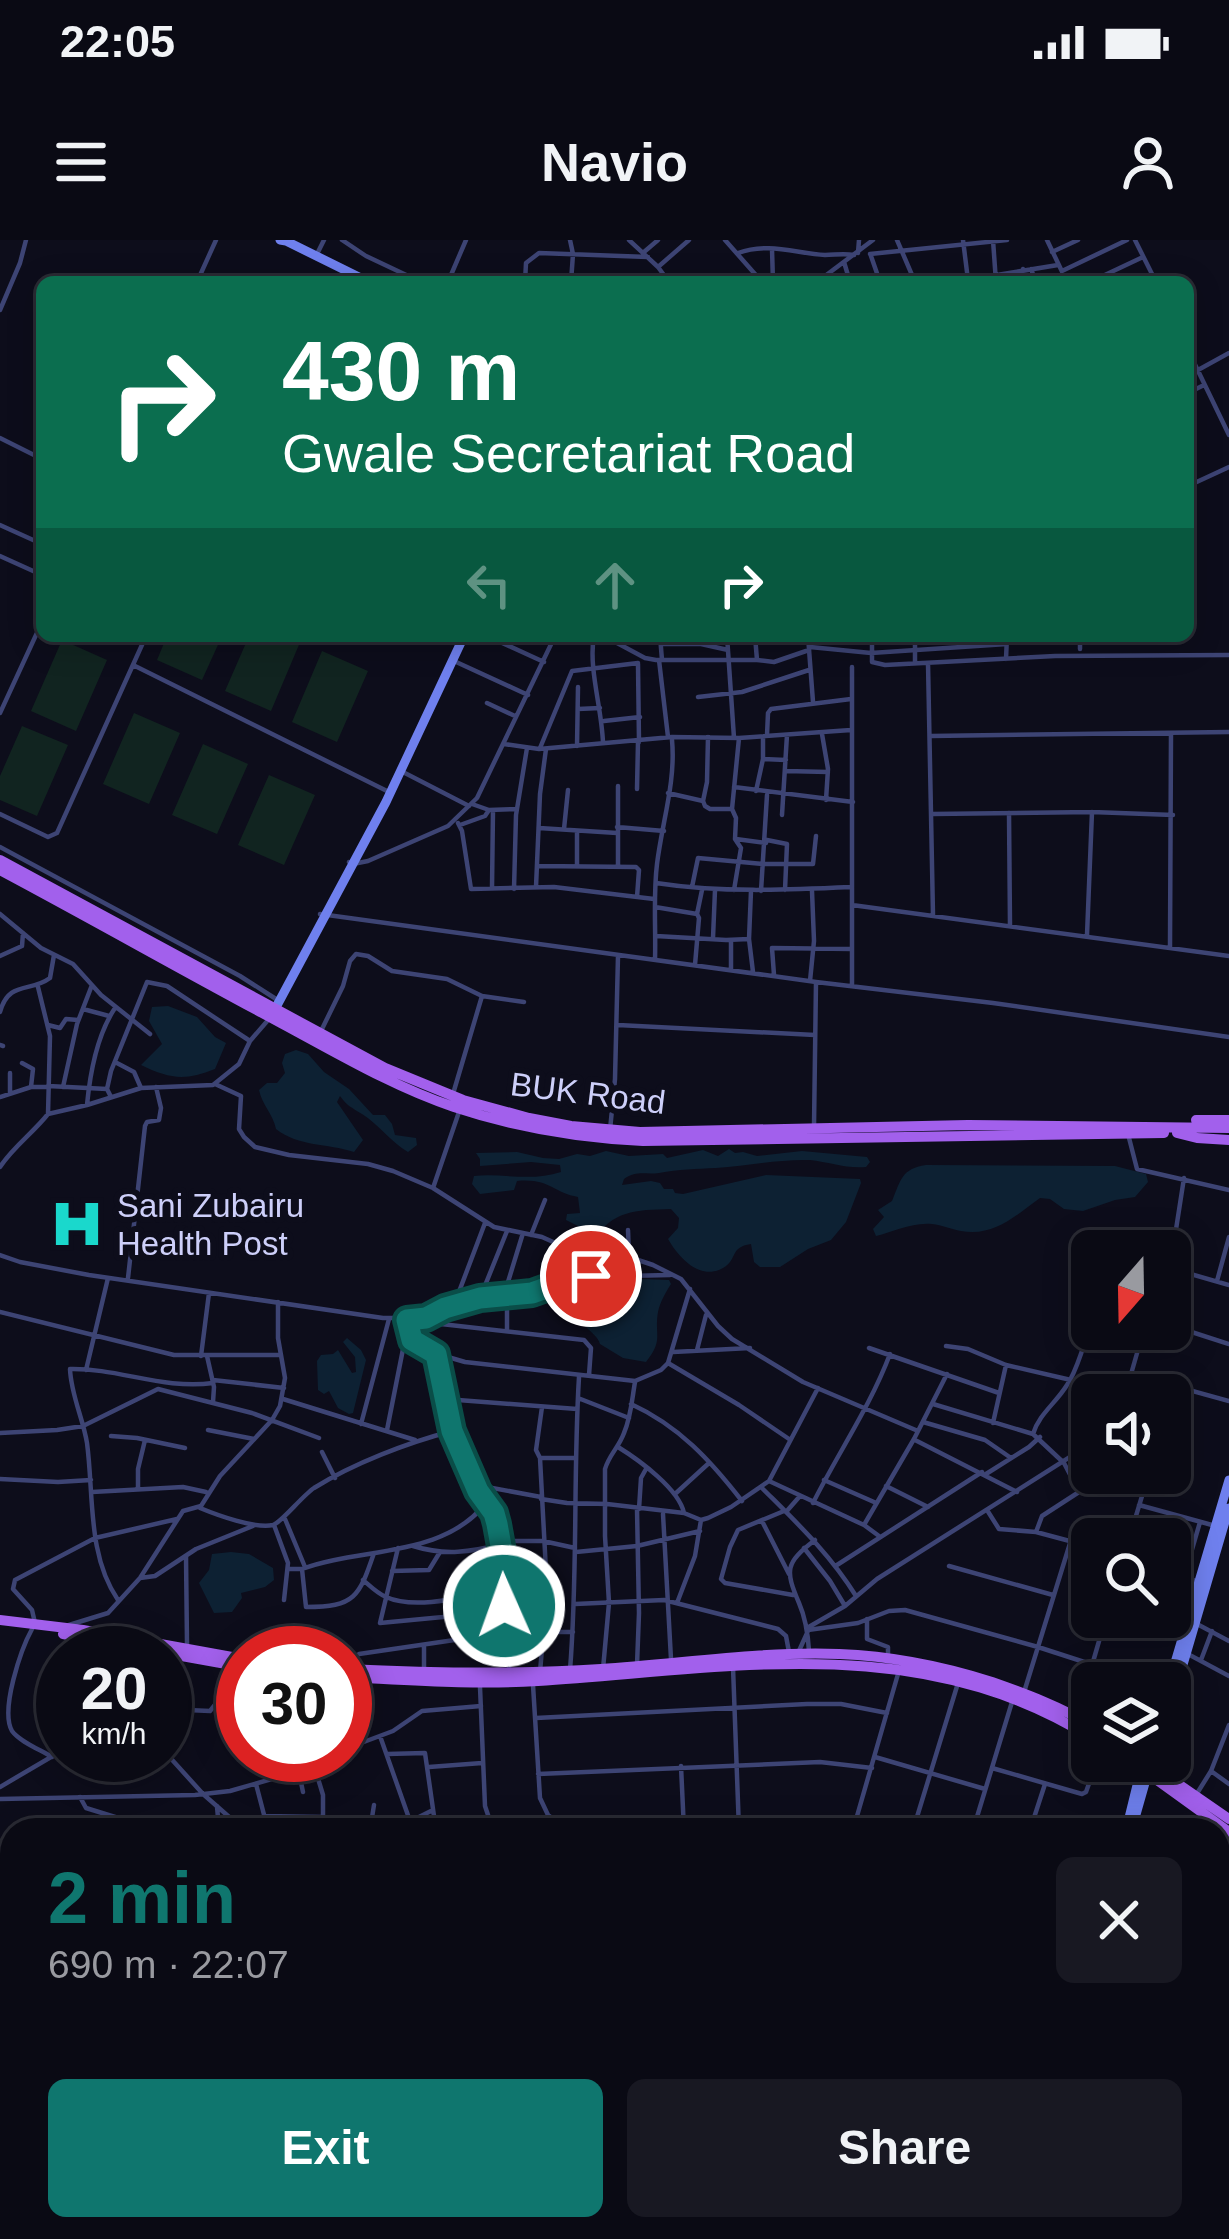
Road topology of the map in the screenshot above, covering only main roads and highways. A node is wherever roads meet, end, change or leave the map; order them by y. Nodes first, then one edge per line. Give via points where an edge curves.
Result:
1 (0, 860) edge
2 (0, 870) edge
3 (215, 983) junction
4 (271, 1012) junction
5 (454, 1104) junction
6 (1175, 1129) junction
7 (1229, 1130) edge
8 (814, 1133) junction
9 (0, 1624) edge
10 (36, 1626) edge
11 (372, 1672) edge
12 (372, 1673) edge
13 (480, 1677) junction
14 (536, 1677) junction
15 (1018, 1697) junction
16 (1071, 1715) edge
17 (1071, 1726) edge
18 (1165, 1782) edge
19 (1173, 1782) edge
20 (1228, 1814) edge
21 (1211, 1818) edge

1 - 3 main road, BUK Road
2 - 3 main road, BUK Road
3 - 4 main road, BUK Road
4 - 5 main road, BUK Road
4 - 5 main road, BUK Road via 404,1087
5 - 8 main road, BUK Road via 610,1130
5 - 8 main road, BUK Road via 607,1139
6 - 7 main road, BUK Road
6 - 8 main road, BUK Road via 968,1125
6 - 8 main road, BUK Road
9 - 10 main road
11 - 13 main road
12 - 13 main road
13 - 14 main road
13 - 14 main road
14 - 15 main road via 857,1664
14 - 15 main road via 799,1654 941,1667
15 - 16 main road
15 - 17 main road
18 - 21 main road
19 - 20 main road

